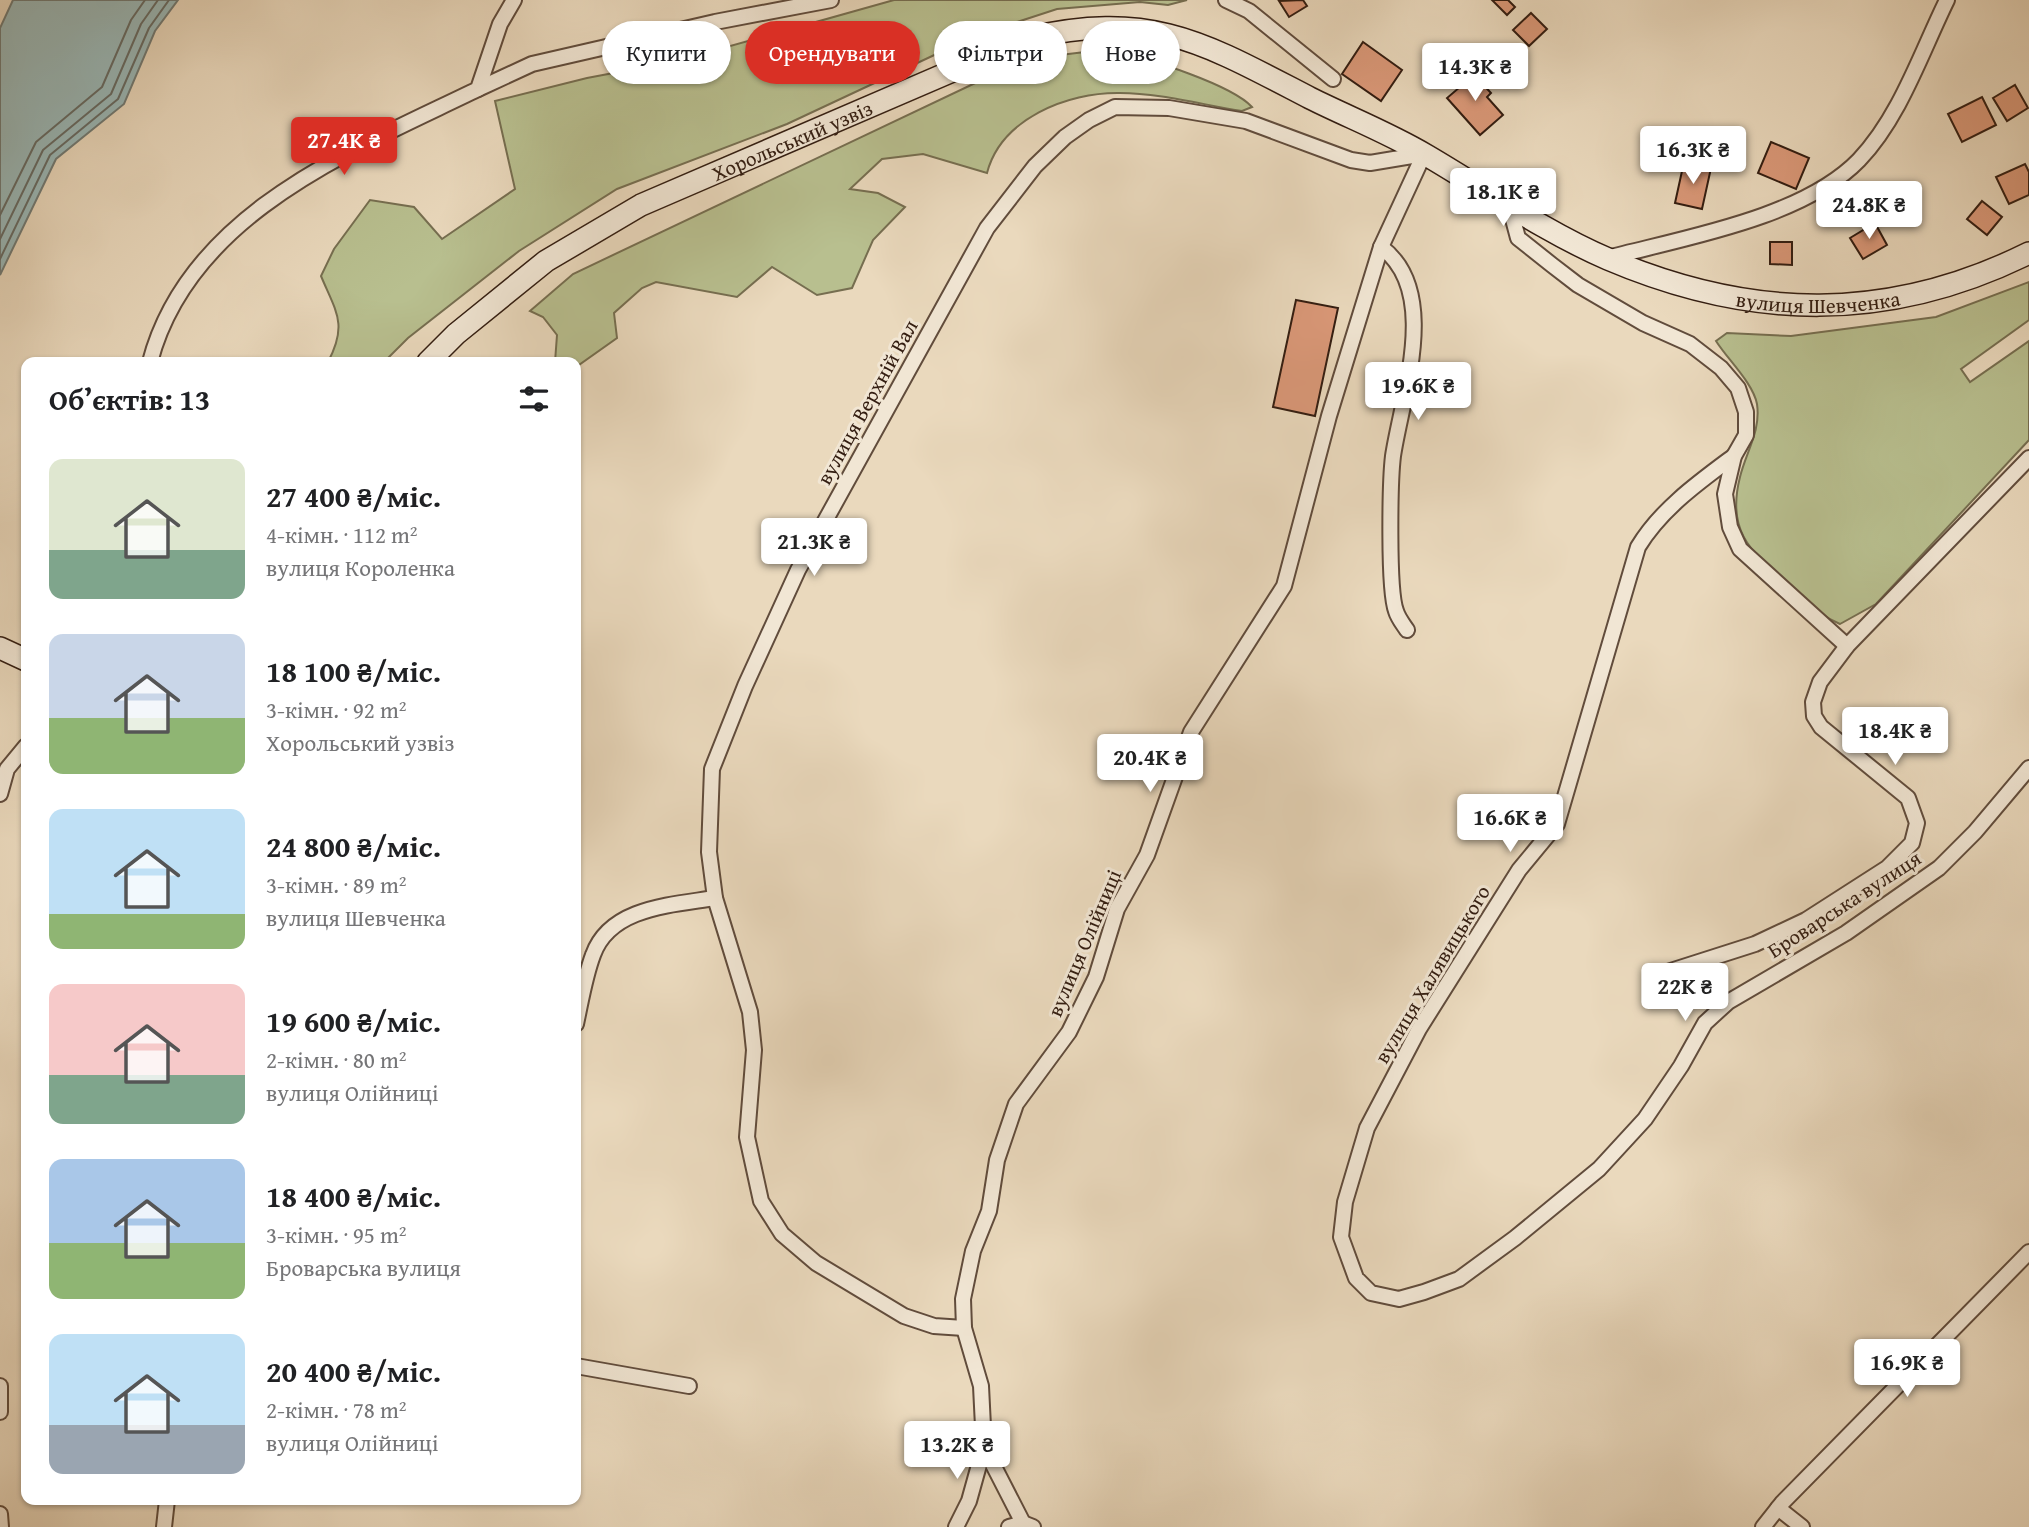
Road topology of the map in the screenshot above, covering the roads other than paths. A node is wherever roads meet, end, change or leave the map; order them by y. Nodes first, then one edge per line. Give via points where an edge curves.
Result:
1 (514, 0) edge
2 (831, 0) edge
3 (1226, 0) edge
4 (1947, 0) edge
5 (1333, 79) dead end
6 (478, 89) junction
7 (1424, 153) junction
8 (1510, 208) junction
9 (1381, 247) junction
10 (2029, 253) edge
11 (1607, 258) junction
12 (152, 357) edge
13 (433, 357) edge
14 (1734, 456) junction
15 (2029, 458) edge
16 (1407, 630) dead end
17 (1847, 646) junction
18 (0, 648) edge
19 (21, 658) edge
20 (21, 751) edge
21 (2029, 768) edge
22 (4, 769) edge
23 (0, 794) edge
24 (715, 898) junction
25 (1655, 976) dead end
26 (581, 1003) edge
27 (2029, 1252) edge
28 (1356, 1278) joint
29 (964, 1328) junction
30 (581, 1367) edge
31 (0, 1386) edge
32 (688, 1386) dead end
33 (0, 1412) edge
34 (984, 1447) junction
35 (165, 1505) edge
36 (1778, 1508) junction
37 (0, 1514) edge
38 (1022, 1526) edge
39 (1, 1527) edge
40 (164, 1527) edge
41 (956, 1527) edge
42 (1763, 1527) edge
43 (1802, 1527) edge

1 - 6 street via 500,24
2 - 6 street via 532,64
3 - 5 street via 1249,11
4 - 11 street via 1893,113 1859,160 1816,191 1754,219
6 - 12 street via 360,147 240,223 186,286 161,328
7 - 8 main road, Хорольський узвіз
7 - 9 street, вулиця Олійниці
7 - 13 main road, Хорольський узвіз via 1210,46 1139,28 1065,29 1029,38 641,205 546,261
7 - 24 street, вулиця Верхній Вал via 1370,163 1350,160 1246,121 1169,108 1115,107 1088,120 1035,166 987,228 798,570 745,686 712,769 709,852
8 - 11 main road, Хорольський узвіз
8 - 14 street via 1518,237 1561,272 1643,323 1690,344 1721,368 1738,388 1746,412 1746,435
9 - 16 street via 1391,254 1408,286 1414,343 1393,459 1392,590 1396,611
9 - 29 street, вулиця Олійниці via 1329,416 1284,586 1191,732 1147,855 1117,909 1096,977 1069,1032 1016,1104 997,1160 989,1211 973,1251 963,1299
10 - 11 main road, вулиця Шевченка via 1949,284 1879,302 1794,307 1685,287
14 - 17 street via 1725,494 1730,527 1740,549
14 - 28 street, вулиця Халявицького via 1674,504 1638,547 1557,824 1519,870 1419,1029 1367,1128 1345,1202 1341,1237
15 - 17 street
17 - 25 street via 1820,682 1814,716 1821,727 1908,798 1917,823 1912,843 1887,868 1806,920 1743,949
18 - 19 main road
20 - 22 street
21 - 28 street, Броварська вулиця via 1939,868 1846,933 1720,1009 1705,1023 1645,1119 1599,1170 1515,1238 1459,1279 1399,1299 1371,1293
22 - 23 street
24 - 26 street via 650,910 611,927 593,953
24 - 29 street, вулиця Верхній Вал via 750,1012 754,1050 747,1137 761,1201 782,1234 816,1263 904,1316 934,1326
27 - 36 street
29 - 34 street, вулиця Олійниці via 981,1387
30 - 32 street
31 - 33 street
34 - 38 street
34 - 41 street via 969,1501
35 - 40 street
36 - 42 street
36 - 43 street
37 - 39 street

